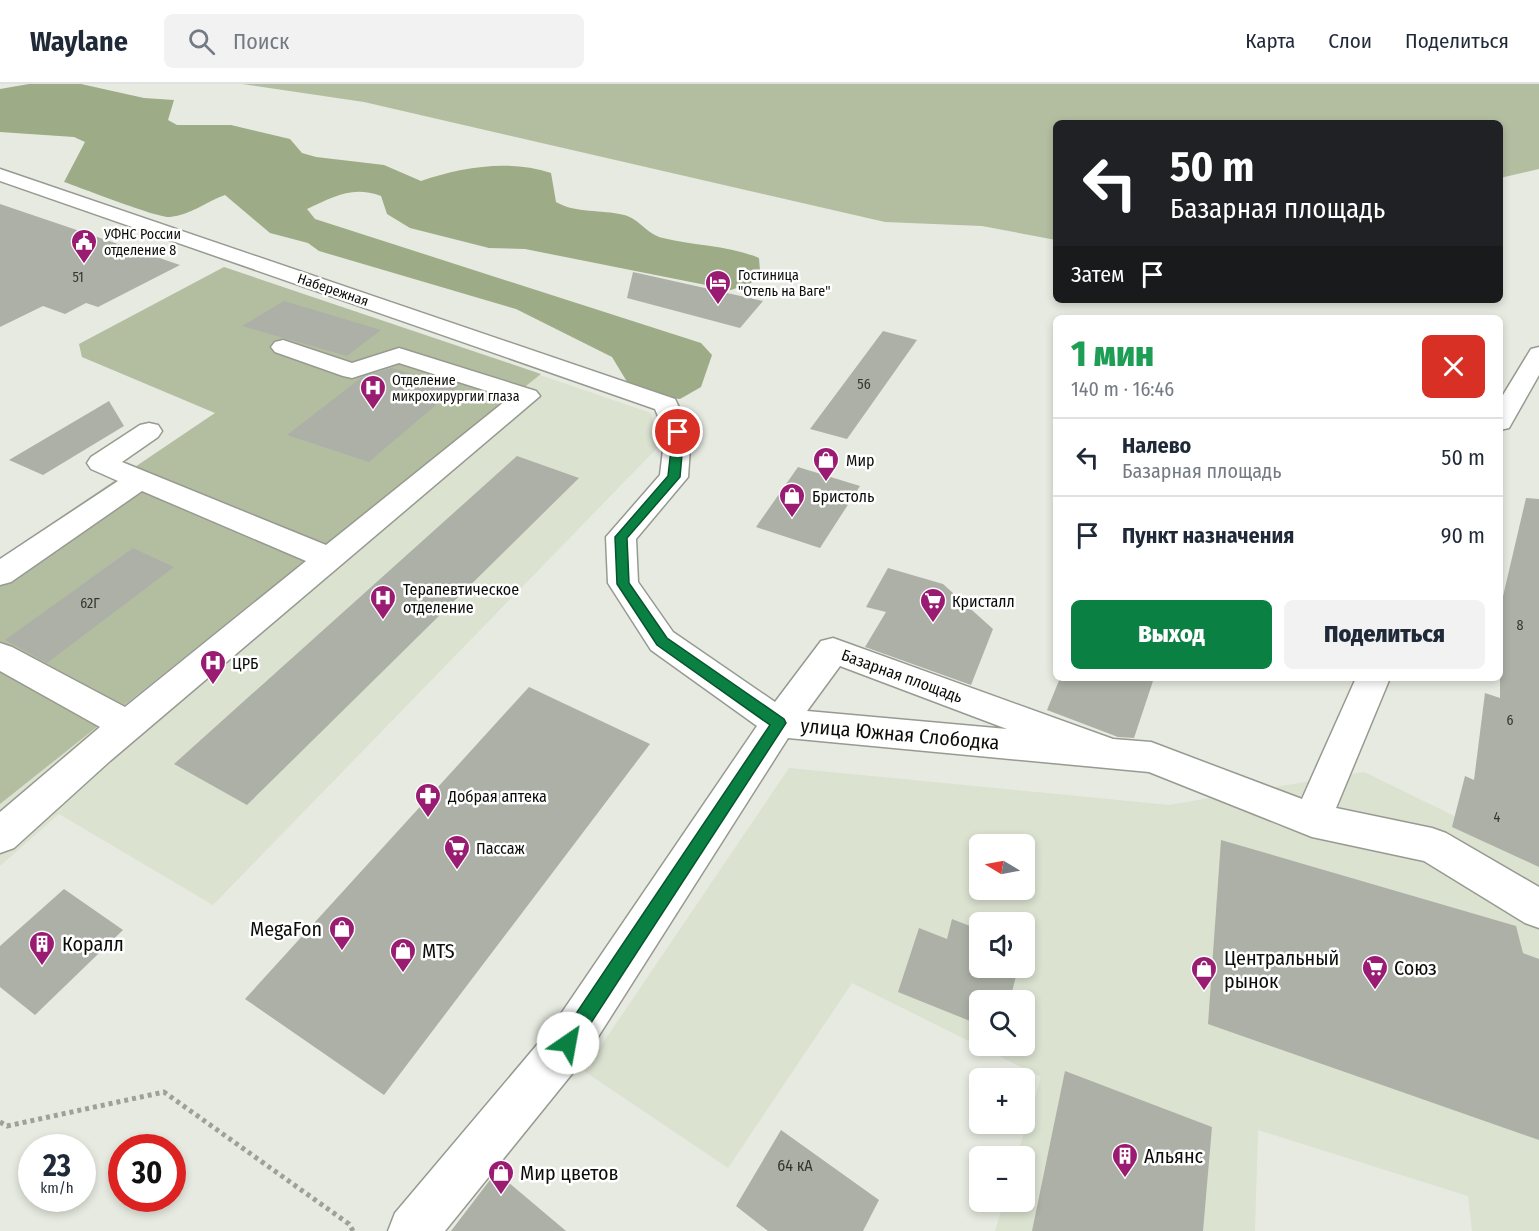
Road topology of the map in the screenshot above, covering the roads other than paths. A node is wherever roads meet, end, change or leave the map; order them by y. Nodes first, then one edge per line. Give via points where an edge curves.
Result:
1 (2, 177) edge
2 (283, 346) dead end
3 (1539, 354) edge
4 (1503, 417) edge
5 (149, 432) dead end
6 (140, 479) junction
7 (330, 559) junction
8 (0, 574) edge
9 (0, 656) edge
10 (1372, 681) edge
11 (779, 723) junction
12 (127, 725) junction
13 (1108, 752) junction
14 (1312, 820) junction
15 (0, 836) edge
16 (1539, 909) edge
17 (413, 1231) edge

1 - 11 street, Набережная via 666,404 678,432 674,477 621,537 623,584 662,641
2 - 7 street via 352,371 399,355 527,396
3 - 4 street
5 - 6 street via 101,463
6 - 7 street
6 - 8 street
7 - 12 street
9 - 12 street
10 - 14 street
11 - 13 street, улица Южная Слободка
11 - 13 street, Базарная площадь via 833,650
11 - 17 street, улица Южная Слободка via 568,1043
12 - 15 street
13 - 14 street, улица Южная Слободка via 1151,758
14 - 16 street, улица Южная Слободка via 1432,845

